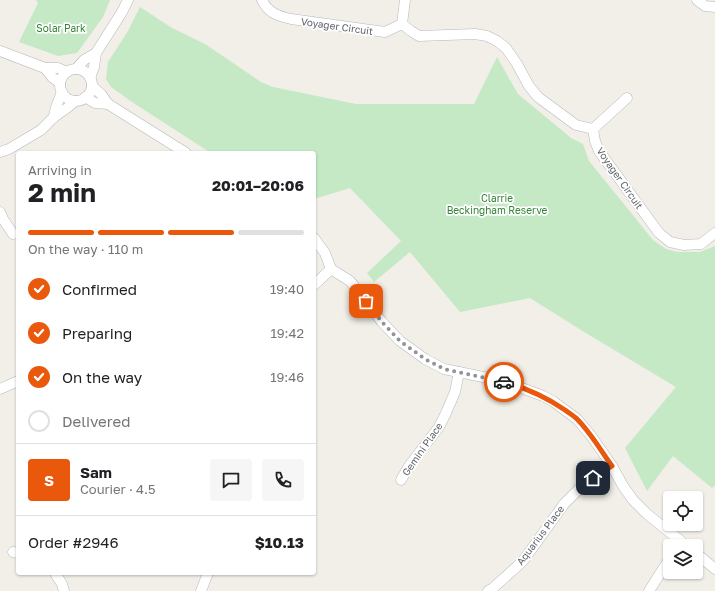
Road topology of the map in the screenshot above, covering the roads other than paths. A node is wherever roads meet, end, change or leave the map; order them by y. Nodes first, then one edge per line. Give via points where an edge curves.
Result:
1 (128, 0) edge
2 (262, 0) edge
3 (405, 0) edge
4 (697, 0) edge
5 (715, 7) edge
6 (402, 24) junction
7 (0, 51) edge
8 (96, 54) junction
9 (45, 68) junction
10 (72, 70) junction
11 (91, 82) junction
12 (61, 88) junction
13 (86, 97) junction
14 (627, 98) dead end
15 (75, 101) junction
16 (108, 104) junction
17 (54, 117) junction
18 (593, 130) junction
19 (183, 151) edge
20 (0, 152) edge
21 (0, 212) edge
22 (715, 233) edge
23 (13, 234) dead end
24 (316, 241) edge
25 (331, 270) junction
26 (316, 283) edge
27 (459, 372) junction
28 (16, 382) edge
29 (0, 389) edge
30 (612, 466) junction
31 (401, 480) dead end
32 (676, 539) edge
33 (703, 559) edge
34 (663, 569) edge
35 (715, 569) edge
36 (57, 575) edge
37 (207, 575) edge
38 (64, 591) edge
39 (201, 591) edge
40 (488, 591) edge
41 (649, 591) edge

1 - 8 street
2 - 6 street, Voyager Circuit via 277,16 291,19 385,32
3 - 6 street
4 - 5 street via 705,6
6 - 18 street via 419,36 475,34 498,41 506,48 538,97 576,125
7 - 9 street
8 - 10 street
8 - 11 street
9 - 10 street
9 - 12 street
10 - 11 street via 79,69 84,72
10 - 12 street via 64,74
11 - 13 street via 90,92
11 - 16 street
12 - 15 street via 64,96
12 - 17 street
13 - 15 street
13 - 16 street via 95,103
14 - 18 street
15 - 17 street
16 - 19 street
17 - 20 street via 41,130
18 - 22 street, Voyager Circuit via 598,151 659,233 670,242 684,245 701,244
21 - 23 street
24 - 25 street via 325,253
25 - 26 street
25 - 27 street via 350,281 400,341 444,369
27 - 30 street via 519,386 554,402 577,419
27 - 31 street, Gemini Place via 455,392 439,427
28 - 29 street
30 - 32 street via 633,500
30 - 40 street, Aquarius Place via 583,485 564,504 522,561 499,584
33 - 35 street
34 - 41 street
36 - 38 street
37 - 39 street

